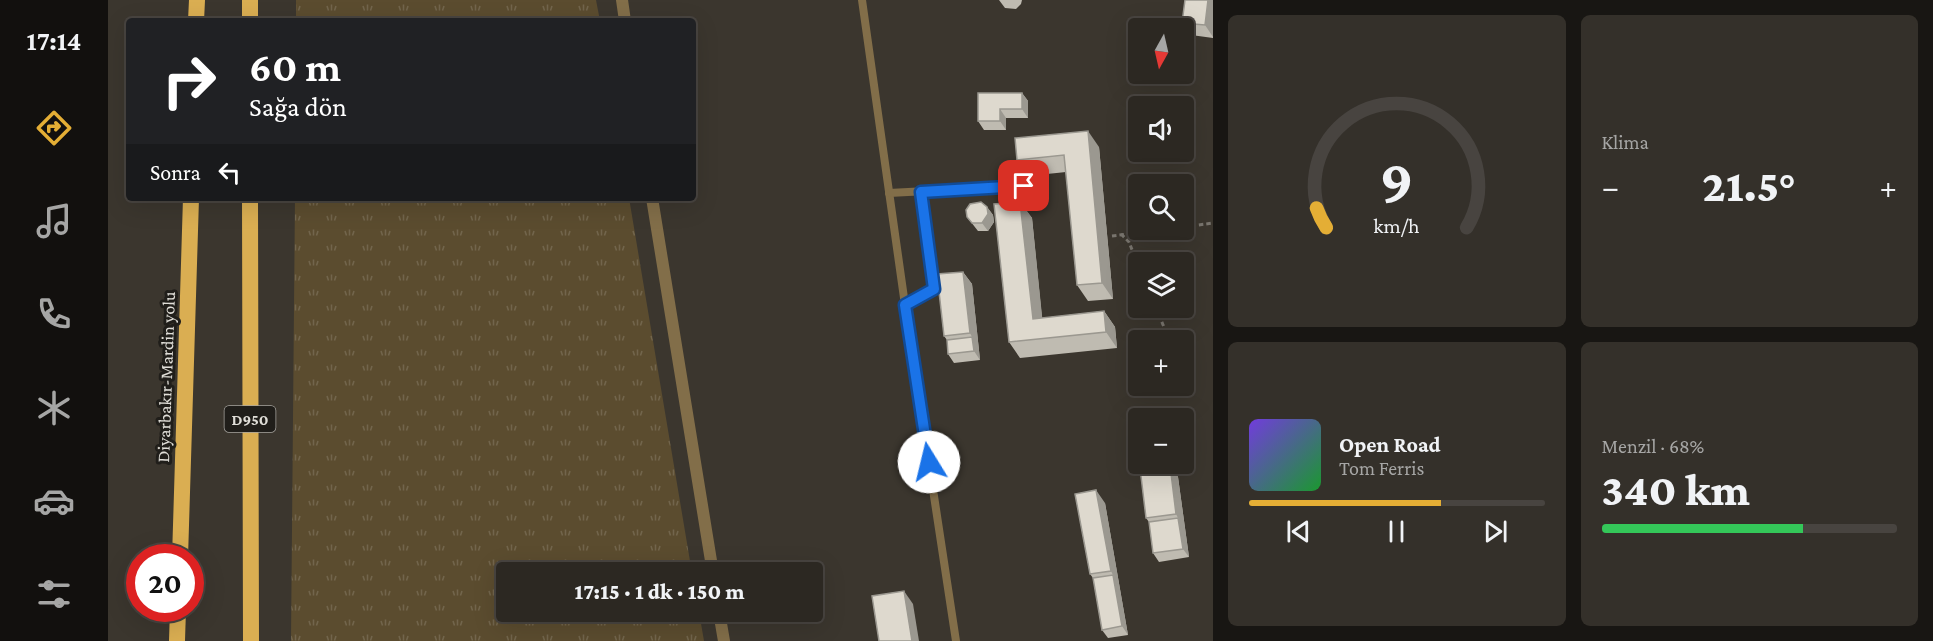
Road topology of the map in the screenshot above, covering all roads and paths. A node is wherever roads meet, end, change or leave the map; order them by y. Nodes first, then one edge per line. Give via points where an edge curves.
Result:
1 (196, 0) edge
2 (250, 0) edge
3 (622, 0) edge
4 (862, 0) edge
5 (196, 18) edge
6 (250, 18) edge
7 (625, 18) edge
8 (1024, 186) dead end
9 (921, 192) junction
10 (889, 193) junction
11 (191, 201) edge
12 (250, 201) edge
13 (652, 201) edge
14 (1213, 223) edge
15 (1194, 226) edge
16 (1128, 233) edge
17 (1121, 234) junction
18 (1112, 236) dead end
19 (1133, 252) edge
20 (905, 305) junction
21 (180, 544) edge
22 (710, 562) edge
23 (178, 622) edge
24 (721, 622) edge
25 (177, 641) edge
26 (251, 641) edge
27 (724, 641) edge
28 (956, 641) edge

1 - 5 highway
2 - 6 highway
3 - 7 street
4 - 10 lane
8 - 9 lane
9 - 10 lane
9 - 20 lane via 934,289
10 - 20 lane
11 - 21 highway, Diyarbakır-Mardin yolu
12 - 26 highway, D950
13 - 22 street
14 - 15 path
16 - 17 path
17 - 18 path
17 - 19 path
20 - 28 lane
23 - 25 highway
24 - 27 street

